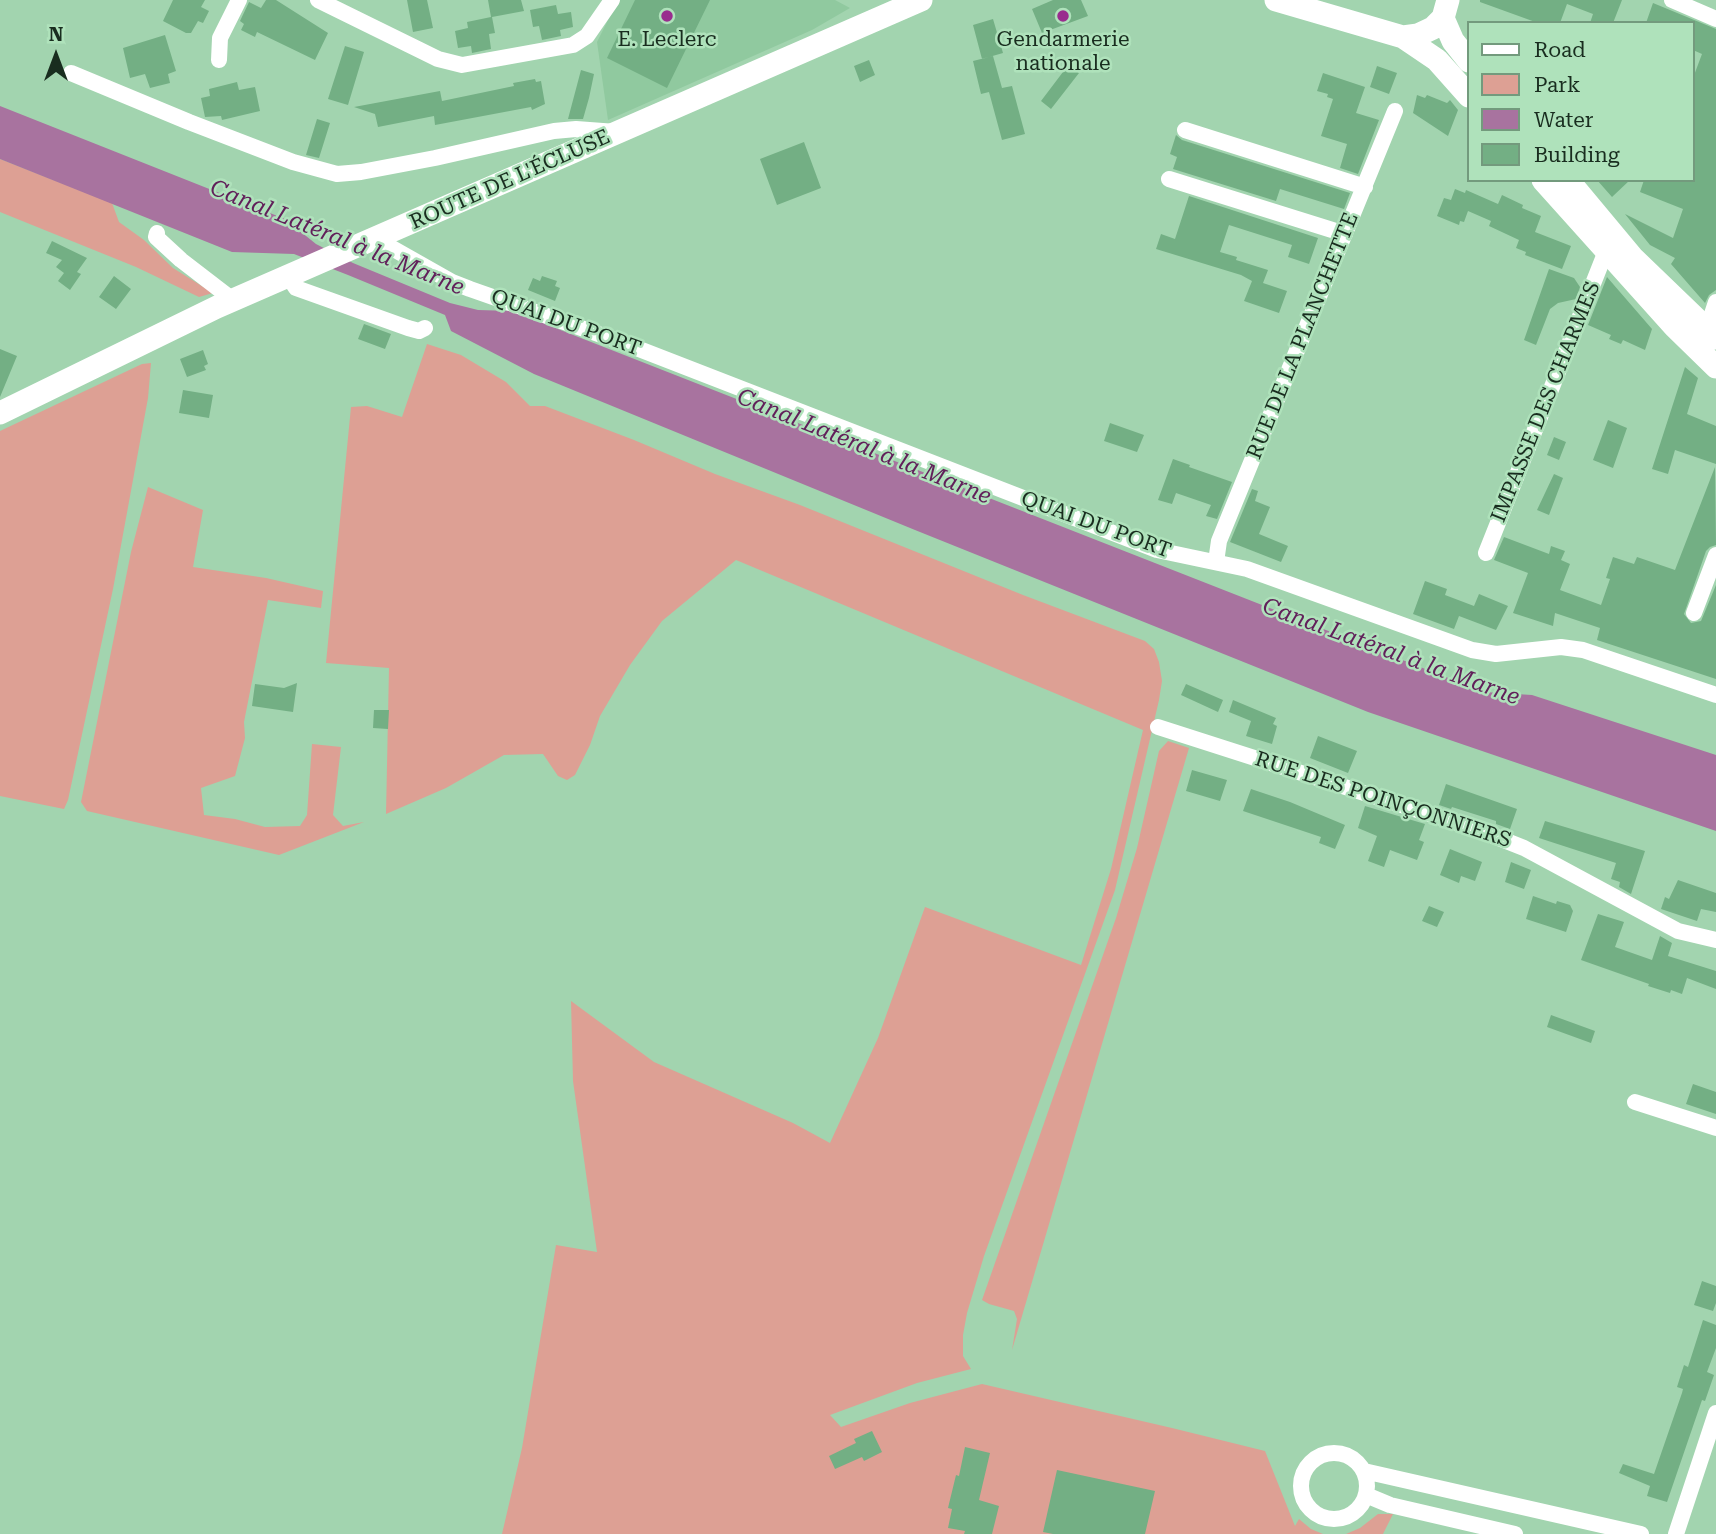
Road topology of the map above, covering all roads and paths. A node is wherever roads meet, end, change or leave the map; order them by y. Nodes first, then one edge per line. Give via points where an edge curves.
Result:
1 (239, 0) edge
2 (318, 0) edge
3 (921, 0) edge
4 (1276, 0) edge
5 (1672, 0) edge
6 (604, 2) edge
7 (1446, 9) edge
8 (1716, 19) edge
9 (1403, 37) junction
10 (219, 60) dead end
11 (1468, 60) edge
12 (71, 73) dead end
13 (1468, 95) edge
14 (1395, 111) dead end
15 (1185, 130) dead end
16 (618, 132) junction
17 (1169, 179) dead end
18 (1545, 182) edge
19 (1571, 182) edge
20 (1365, 187) junction
21 (158, 233) dead end
22 (1345, 234) junction
23 (376, 239) junction
24 (1606, 251) junction
25 (288, 276) junction
26 (233, 300) junction
27 (1716, 302) edge
28 (425, 328) dead end
29 (1712, 334) edge
30 (1716, 367) edge
31 (0, 413) edge
32 (1486, 553) dead end
33 (1716, 555) edge
34 (1216, 562) junction
35 (1694, 613) dead end
36 (1716, 695) edge
37 (1158, 727) dead end
38 (1716, 940) edge
39 (1635, 1102) dead end
40 (1716, 1128) edge
41 (1716, 1413) edge
42 (1364, 1471) junction
43 (1366, 1495) junction
44 (1515, 1534) edge
45 (1641, 1534) edge
46 (1676, 1534) edge

1 - 10 street via 220,38
2 - 6 street via 438,59 462,65 573,45 587,36
3 - 16 main road, ROUTE DE L'ÉCLUSE
4 - 9 main road
5 - 8 street
7 - 9 main road via 1433,28
7 - 11 main road via 1453,41
9 - 13 main road via 1437,60
12 - 16 street via 215,132 337,174 554,131
14 - 20 street, RUE DE LA PLANCHETTE
15 - 20 street
16 - 23 main road, ROUTE DE L'ÉCLUSE
17 - 22 street
18 - 24 main road
19 - 29 main road via 1633,258
20 - 22 street, RUE DE LA PLANCHETTE
21 - 26 street via 156,237 181,260
22 - 34 street, RUE DE LA PLANCHETTE via 1219,541
23 - 25 main road, ROUTE DE L'ÉCLUSE
23 - 34 street, QUAI DU PORT via 470,289 621,342 1157,550
24 - 30 main road
24 - 32 street, IMPASSE DES CHARMES
25 - 26 main road, ROUTE DE L'ÉCLUSE
25 - 28 street via 296,288 408,328
26 - 31 main road, ROUTE DE L'ÉCLUSE
27 - 29 street
33 - 35 street
34 - 36 street, QUAI DU PORT via 1472,650 1496,654 1561,647 1583,650
37 - 38 street, RUE DES POINÇONNIERS via 1476,829 1524,848 1678,932
39 - 40 street
41 - 46 street
42 - 43 street
42 - 43 street via 1343,1454 1329,1453 1307,1467 1300,1491 1313,1513 1338,1520 1350,1516
42 - 45 street
43 - 44 street via 1390,1505

